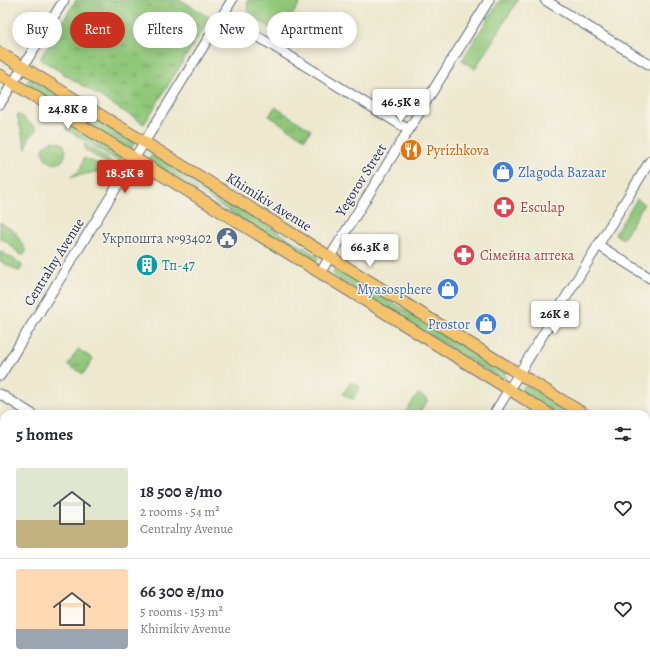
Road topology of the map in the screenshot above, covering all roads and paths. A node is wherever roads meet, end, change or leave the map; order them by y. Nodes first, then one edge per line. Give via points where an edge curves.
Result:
1 (64, 0) edge
2 (232, 0) edge
3 (489, 0) edge
4 (545, 0) edge
5 (225, 12) edge
6 (259, 37) edge
7 (205, 44) edge
8 (0, 53) edge
9 (650, 65) edge
10 (23, 67) junction
11 (0, 75) edge
12 (13, 83) junction
13 (0, 104) edge
14 (409, 130) junction
15 (144, 142) junction
16 (134, 158) junction
17 (650, 161) edge
18 (598, 245) junction
19 (330, 257) junction
20 (320, 273) junction
21 (650, 278) edge
22 (519, 374) junction
23 (0, 376) edge
24 (509, 389) junction
25 (0, 394) edge
26 (26, 410) edge
27 (496, 410) edge
28 (543, 410) edge
29 (578, 410) edge

1 - 10 street
2 - 5 street, Centralny Avenue
3 - 14 street, Yegorov Street
4 - 9 street
6 - 14 street
7 - 15 street, Centralny Avenue
8 - 10 main road, Khimikiv Avenue
10 - 12 street
10 - 15 main road, Khimikiv Avenue
11 - 12 main road
12 - 13 street
12 - 16 main road
14 - 19 street, Yegorov Street
15 - 16 street, Centralny Avenue
15 - 19 main road, Khimikiv Avenue
16 - 20 main road
16 - 23 street, Centralny Avenue
17 - 18 street
18 - 21 street
18 - 22 street
19 - 20 street, Yegorov Street
19 - 22 main road, Khimikiv Avenue
20 - 24 main road
22 - 24 street
22 - 29 main road, Khimikiv Avenue
24 - 27 street
24 - 28 main road
25 - 26 street

